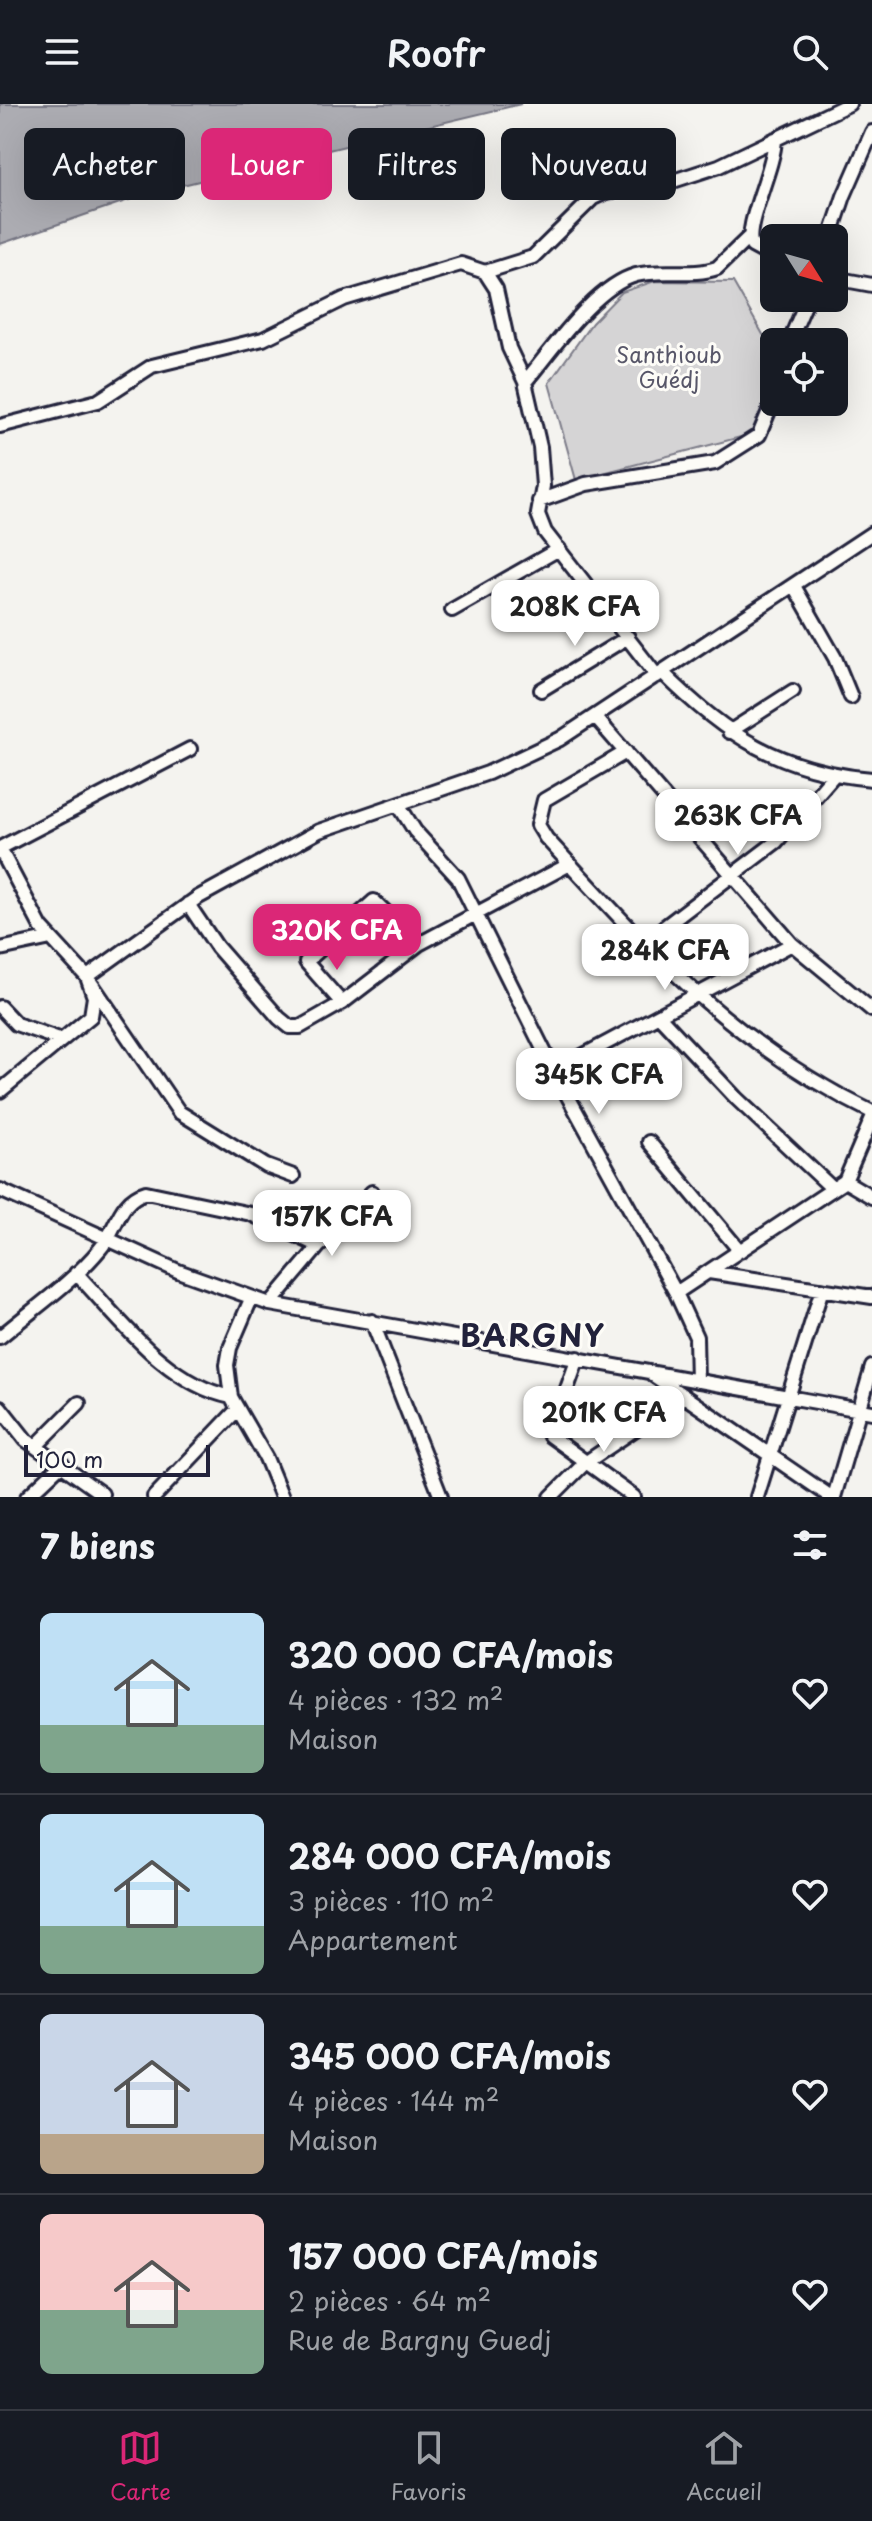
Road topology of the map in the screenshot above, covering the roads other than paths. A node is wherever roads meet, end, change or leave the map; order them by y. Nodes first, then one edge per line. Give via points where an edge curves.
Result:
1 (849, 104) edge
2 (872, 132) edge
3 (775, 139) junction
4 (835, 224) edge
5 (748, 238) junction
6 (760, 251) edge
7 (485, 272) junction
8 (848, 281) edge
9 (872, 285) edge
10 (525, 382) junction
11 (767, 416) edge
12 (0, 426) edge
13 (539, 501) junction
14 (872, 533) edge
15 (559, 549) junction
16 (794, 586) junction
17 (452, 610) dead end
18 (628, 637) junction
19 (659, 674) junction
20 (541, 690) dead end
21 (793, 691) dead end
22 (851, 697) dead end
23 (596, 718) junction
24 (729, 732) junction
25 (190, 749) dead end
26 (626, 752) junction
27 (833, 776) junction
28 (872, 779) edge
29 (398, 804) junction
30 (0, 848) edge
31 (570, 864) junction
32 (732, 878) junction
33 (188, 904) junction
34 (477, 913) junction
35 (51, 938) junction
36 (419, 944) junction
37 (642, 944) junction
38 (792, 944) junction
39 (0, 949) edge
40 (87, 977) junction
41 (695, 995) junction
42 (342, 1003) junction
43 (0, 1007) edge
44 (872, 1010) edge
45 (660, 1017) junction
46 (62, 1040) junction
47 (554, 1071) junction
48 (0, 1091) edge
49 (872, 1115) edge
50 (649, 1142) dead end
51 (293, 1176) dead end
52 (845, 1181) junction
53 (833, 1189) junction
54 (0, 1190) edge
55 (372, 1192) dead end
56 (872, 1197) edge
57 (108, 1238) junction
58 (319, 1246) junction
59 (740, 1251) junction
60 (709, 1272) junction
61 (76, 1273) junction
62 (822, 1289) junction
63 (676, 1293) junction
64 (872, 1297) edge
65 (251, 1299) junction
66 (270, 1304) junction
67 (372, 1321) junction
68 (0, 1337) edge
69 (578, 1358) junction
70 (872, 1367) edge
71 (650, 1373) junction
72 (697, 1381) junction
73 (231, 1397) junction
74 (683, 1397) junction
75 (789, 1397) junction
76 (79, 1403) dead end
77 (0, 1407) edge
78 (237, 1410) junction
79 (866, 1411) edge
80 (36, 1446) junction
81 (771, 1454) junction
82 (585, 1463) junction
83 (62, 1464) junction
84 (102, 1494) dead end
85 (27, 1497) edge
86 (154, 1497) edge
87 (282, 1497) edge
88 (441, 1497) edge
89 (551, 1497) edge
90 (634, 1497) edge
91 (757, 1497) edge
92 (832, 1497) edge

1 - 3 street
2 - 4 street
3 - 5 street via 774,159
3 - 7 street via 670,182 606,192 593,198 533,257
5 - 6 street
5 - 10 street via 717,268 636,275 610,288
7 - 10 street via 496,289 509,348
7 - 12 street via 461,264 344,299 263,339 152,366 98,401
8 - 9 street
10 - 13 street via 540,447
11 - 13 street via 759,435 715,463 586,484
13 - 15 street via 545,532
14 - 16 street
15 - 17 street
15 - 18 street
16 - 19 street
16 - 22 street
18 - 19 street
18 - 20 street
19 - 23 street
19 - 24 street
21 - 24 street
23 - 26 street
23 - 29 street via 488,773
24 - 27 street via 760,751
25 - 30 street
26 - 31 street via 540,806 538,825
26 - 32 street
27 - 28 street
27 - 32 street via 776,842
29 - 33 street via 319,831
29 - 34 street via 458,878
30 - 35 street
31 - 34 street
31 - 37 street
32 - 37 street
32 - 38 street
33 - 40 street
33 - 42 street via 217,947 290,1027 300,1027
34 - 36 street
34 - 47 street
35 - 39 street
35 - 40 street
36 - 42 street
36 - 42 street via 374,901 306,962
37 - 41 street
38 - 41 street
38 - 44 street
40 - 46 street via 94,1008
40 - 51 street via 188,1121
41 - 45 street
41 - 49 street via 775,1055
43 - 46 street via 16,1024
45 - 47 street
45 - 53 street
46 - 48 street
47 - 63 street
49 - 52 street
50 - 59 street
52 - 53 street
52 - 56 street
53 - 59 street
54 - 57 street
55 - 58 street
57 - 58 street via 123,1208 146,1192 251,1214
57 - 61 street
57 - 65 street
58 - 66 street
59 - 60 street
60 - 62 street
60 - 63 street
61 - 68 street
61 - 73 street via 172,1369 198,1388
62 - 64 street
62 - 75 street
63 - 72 street via 696,1337
65 - 66 street
65 - 73 street via 230,1348
66 - 67 street
67 - 69 street
67 - 88 street
69 - 71 street
69 - 82 street via 550,1436
70 - 79 street
71 - 72 street
71 - 74 street
72 - 75 street
73 - 78 street
74 - 81 street
74 - 82 street
75 - 79 street
75 - 81 street
76 - 80 street
77 - 80 street
78 - 86 street
78 - 87 street
79 - 92 street
80 - 83 street
81 - 91 street
81 - 92 street
82 - 89 street
82 - 90 street
83 - 84 street
83 - 85 street

